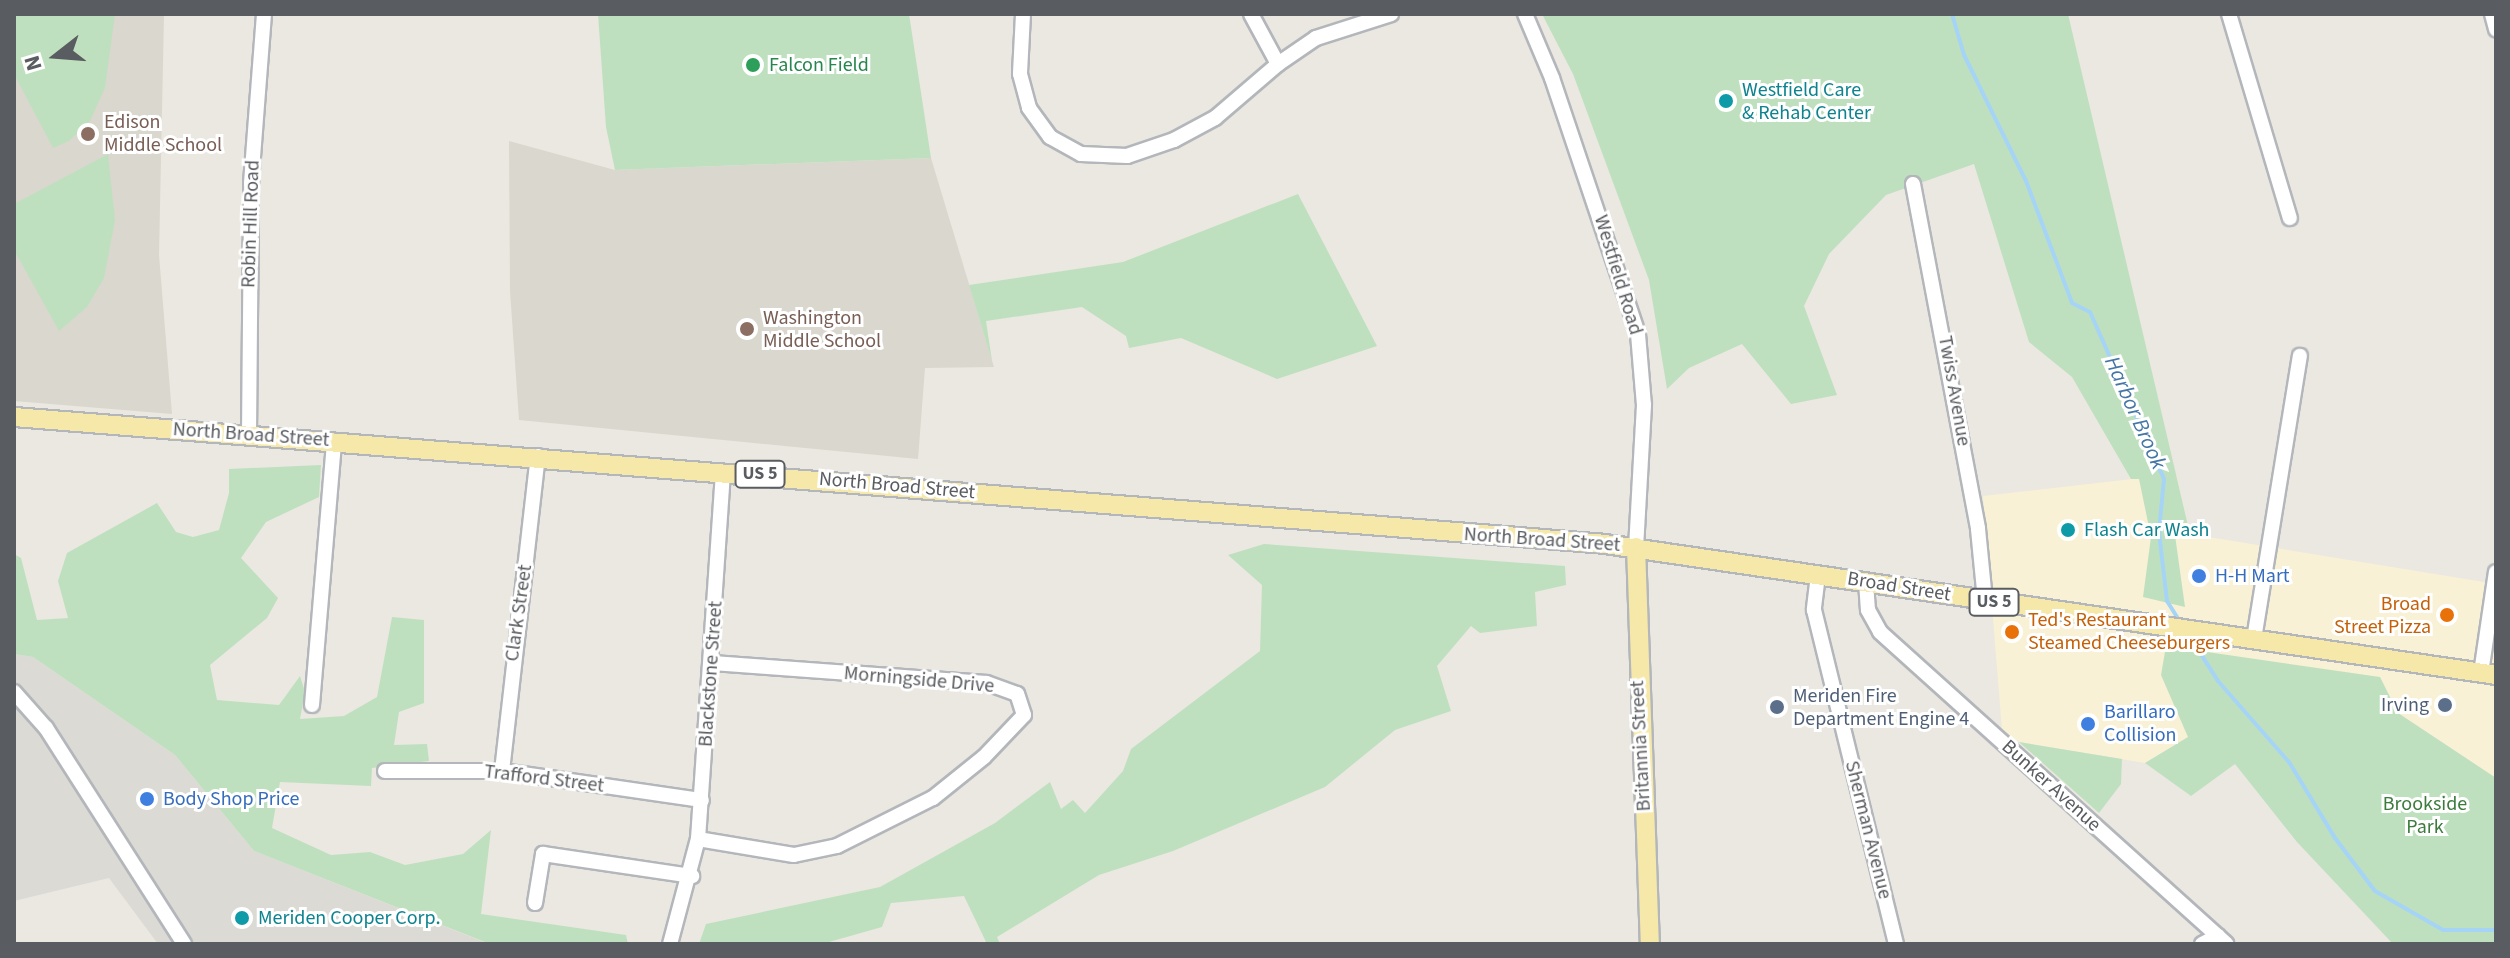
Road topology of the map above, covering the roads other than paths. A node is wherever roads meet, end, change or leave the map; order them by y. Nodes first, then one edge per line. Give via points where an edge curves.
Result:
1 (264, 14) edge
2 (1023, 14) edge
3 (1251, 14) edge
4 (1391, 14) edge
5 (1525, 14) edge
6 (2229, 14) edge
7 (2492, 14) edge
8 (2496, 29) edge
9 (1278, 64) junction
10 (1913, 184) dead end
11 (2290, 218) dead end
12 (2300, 356) dead end
13 (14, 417) edge
14 (249, 435) junction
15 (334, 441) junction
16 (538, 456) junction
17 (723, 472) junction
18 (1636, 547) junction
19 (2496, 572) edge
20 (1818, 575) junction
21 (1866, 582) junction
22 (1985, 601) junction
23 (2254, 639) junction
24 (713, 663) junction
25 (2489, 674) edge
26 (14, 692) edge
27 (312, 705) dead end
28 (385, 771) dead end
29 (502, 771) junction
30 (702, 800) junction
31 (698, 839) junction
32 (692, 876) junction
33 (535, 903) dead end
34 (2222, 940) edge
35 (184, 944) edge
36 (670, 944) edge
37 (1650, 944) edge
38 (1896, 944) edge
39 (2202, 944) edge

1 - 14 street, Robin Hill Road via 251,183
2 - 9 street via 1020,74 1029,108 1050,137 1081,154 1127,156 1174,140 1215,118
3 - 9 street
4 - 9 street via 1316,38
5 - 18 street, Westfield Road via 1638,334 1644,418
6 - 11 street
7 - 8 street
10 - 22 street, Twiss Avenue via 1978,529
12 - 23 street
13 - 14 main road, North Broad Street / US 5
14 - 15 main road, North Broad Street / US 5
15 - 16 main road, North Broad Street / US 5
15 - 27 street
16 - 17 main road, North Broad Street / US 5
16 - 29 street, Clark Street
17 - 18 main road, North Broad Street / US 5
17 - 24 street, Blackstone Street
18 - 20 main road, Broad Street / US 5
18 - 37 main road, Britannia Street
19 - 25 street
20 - 21 main road, Broad Street / US 5
20 - 38 street, Sherman Avenue via 1814,610
21 - 22 main road, Broad Street / US 5
21 - 34 street, Bunker Avenue via 1868,610 1880,632
22 - 23 main road, Broad Street / US 5
23 - 25 main road, Broad Street / US 5
24 - 30 street, Blackstone Street
24 - 31 street, Morningside Drive via 986,683 1017,694 1024,715 984,757 933,798 837,846 794,855
26 - 35 street via 46,728
28 - 29 street, Trafford Street
29 - 30 street, Trafford Street
30 - 31 street, Blackstone Street
31 - 32 street, Blackstone Street
32 - 33 street via 543,854
32 - 36 street, Blackstone Street
34 - 39 street

